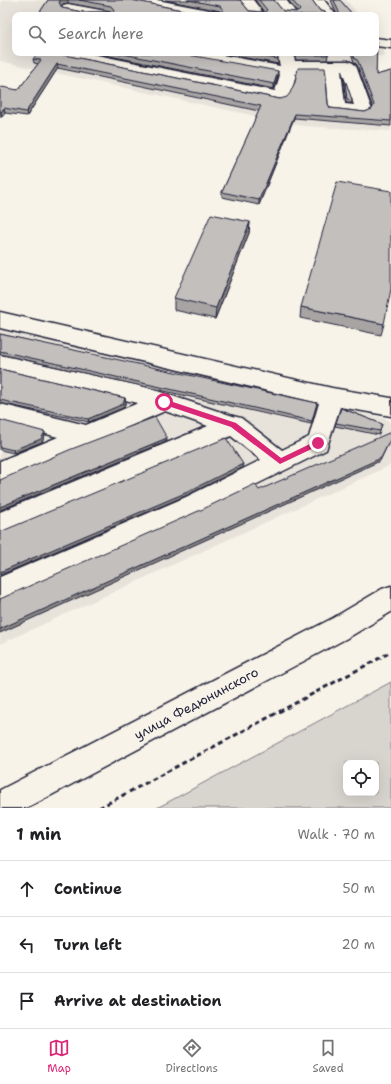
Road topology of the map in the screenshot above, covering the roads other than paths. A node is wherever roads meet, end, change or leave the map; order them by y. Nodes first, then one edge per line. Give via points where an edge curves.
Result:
1 (135, 0) edge
2 (245, 0) edge
3 (280, 0) edge
4 (316, 0) edge
5 (68, 8) edge
6 (90, 12) edge
7 (198, 12) edge
8 (255, 12) edge
9 (289, 12) edge
10 (326, 12) edge
11 (379, 42) edge
12 (391, 44) edge
13 (80, 56) edge
14 (216, 56) edge
15 (287, 64) edge
16 (333, 65) dead end
17 (0, 320) edge
18 (0, 363) edge
19 (332, 397) junction
20 (164, 402) junction
21 (391, 407) edge
22 (0, 413) edge
23 (233, 425) junction
24 (87, 435) junction
25 (280, 462) junction
26 (4, 467) edge
27 (0, 524) edge
28 (0, 589) edge
29 (391, 598) edge
30 (0, 806) edge

1 - 7 street
2 - 8 street
3 - 9 street
4 - 10 street
5 - 6 street
11 - 12 street
13 - 15 street via 280,97 286,85
14 - 15 street
15 - 16 street
17 - 19 street
18 - 20 street
19 - 21 street
19 - 25 street via 318,443
20 - 23 street
20 - 24 street
22 - 24 street
23 - 25 street
23 - 27 street
24 - 26 street
25 - 28 street via 194,504
29 - 30 street, улица Федюнинского via 335,631

